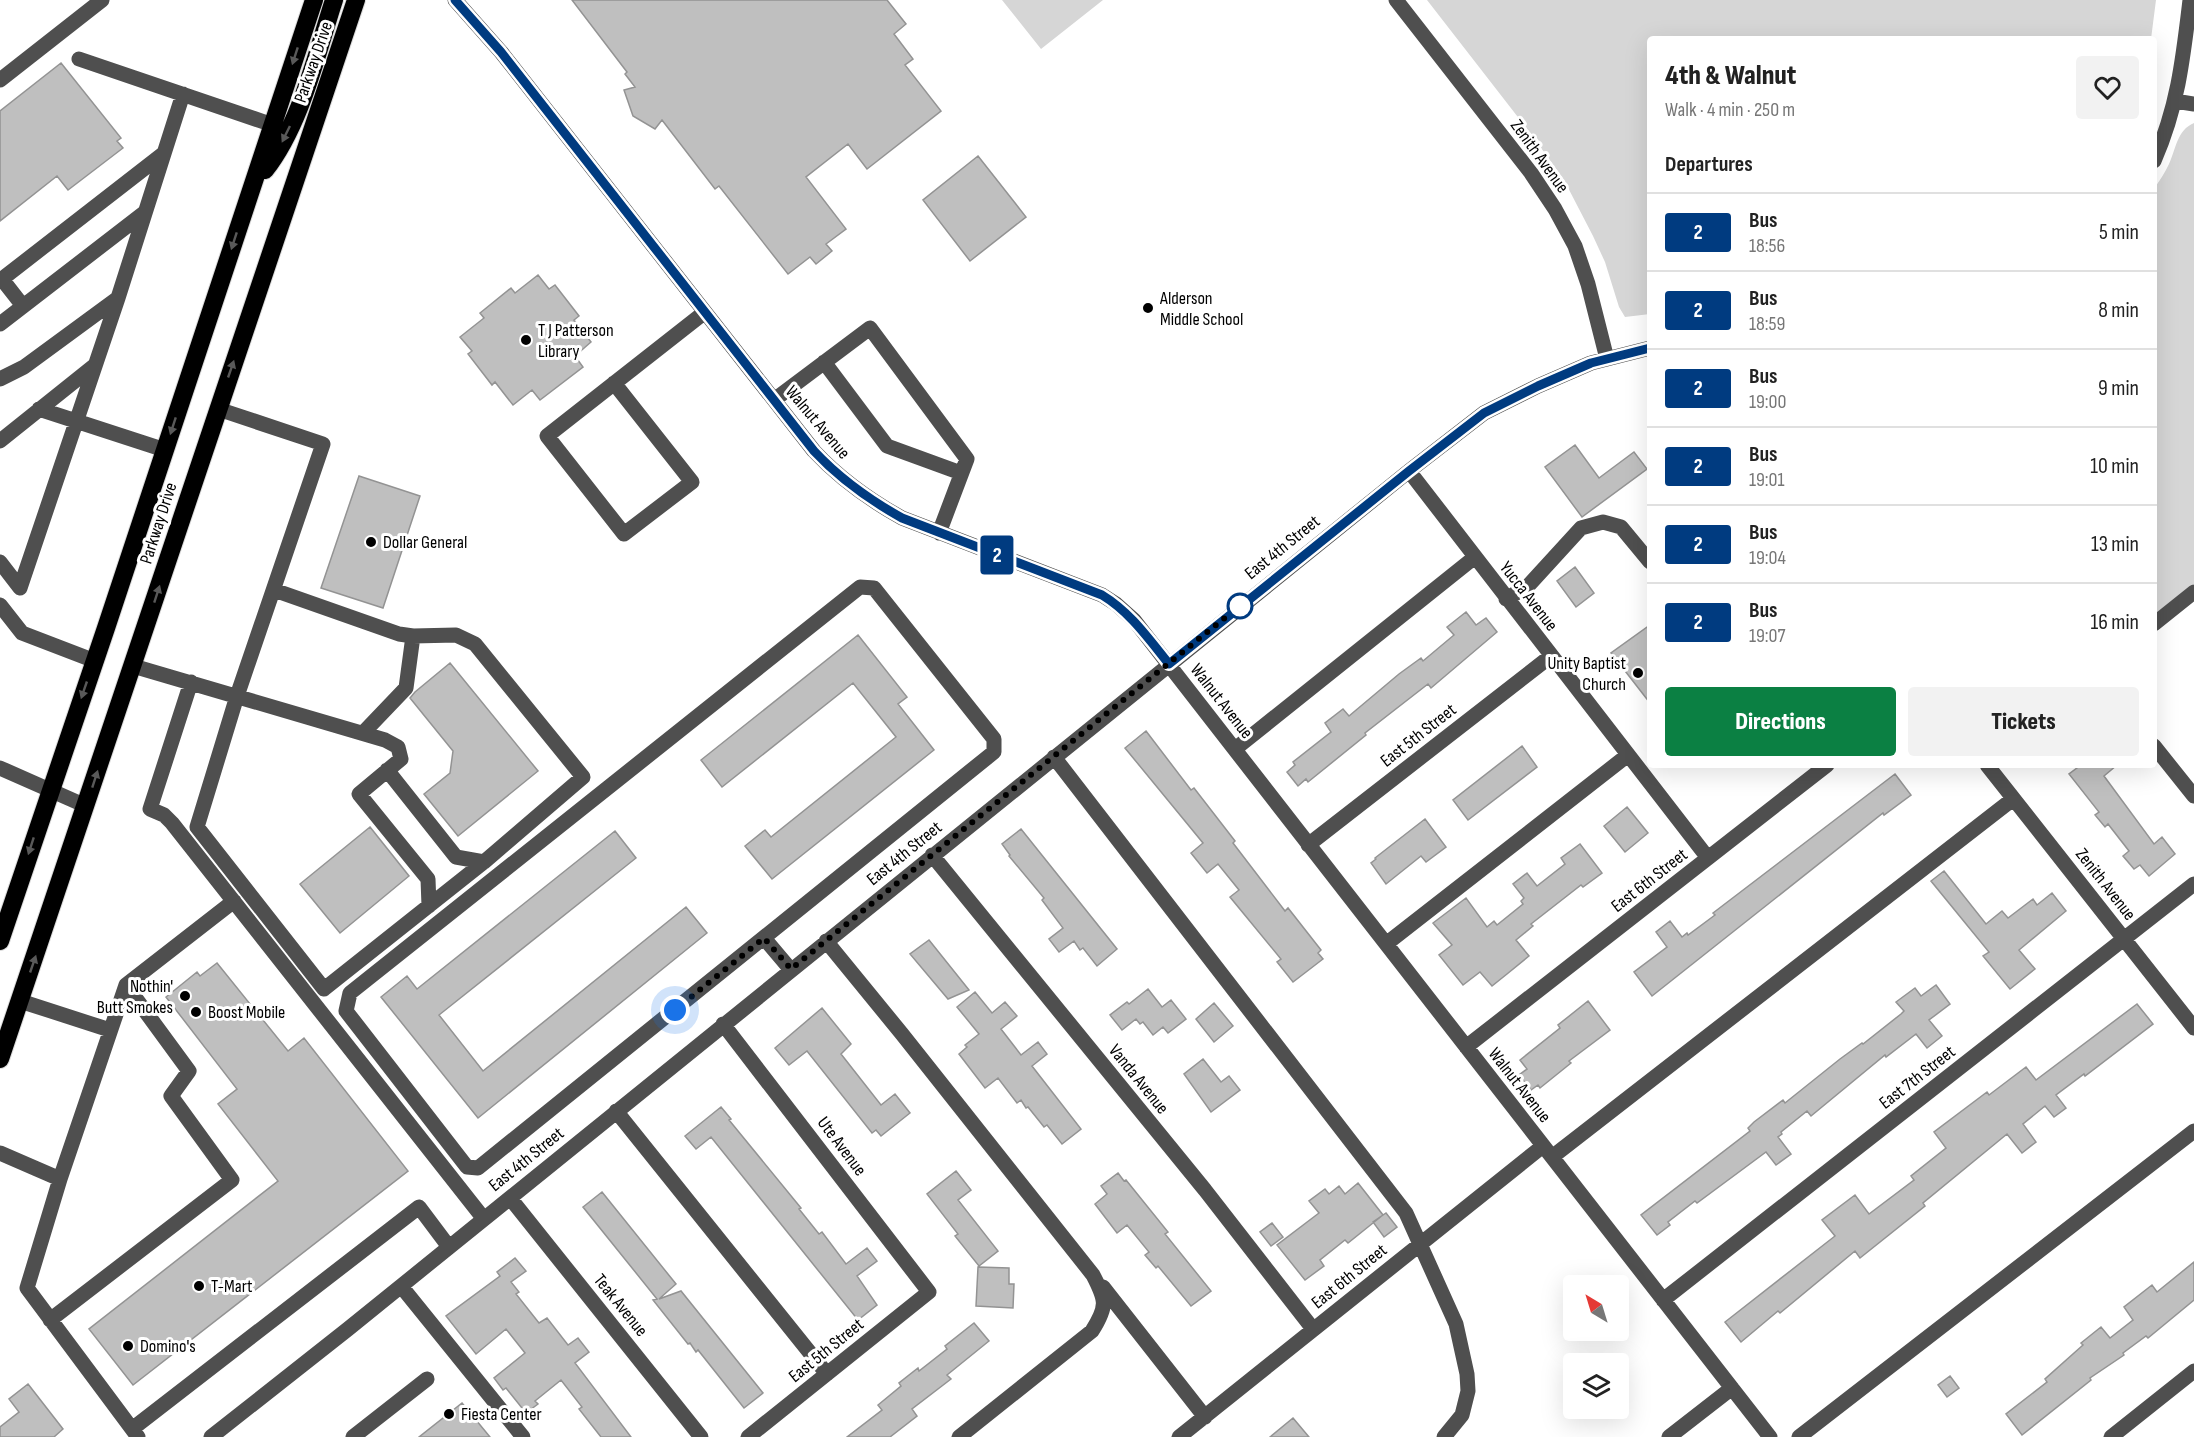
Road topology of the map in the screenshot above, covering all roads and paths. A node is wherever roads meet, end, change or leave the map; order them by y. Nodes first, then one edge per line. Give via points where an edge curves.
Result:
1 (102, 0) edge
2 (314, 0) edge
3 (334, 0) edge
4 (356, 0) edge
5 (454, 0) edge
6 (1395, 0) edge
7 (2190, 0) edge
8 (80, 59) dead end
9 (0, 80) edge
10 (183, 94) junction
11 (2175, 101) junction
12 (2194, 104) edge
13 (273, 125) junction
14 (163, 154) junction
15 (2157, 154) edge
16 (253, 185) junction
17 (144, 213) junction
18 (118, 298) junction
19 (23, 306) junction
20 (705, 312) junction
21 (0, 324) edge
22 (1647, 349) edge
23 (1607, 359) junction
24 (824, 362) junction
25 (95, 365) junction
26 (0, 379) edge
27 (615, 383) junction
28 (774, 400) junction
29 (218, 409) junction
30 (39, 410) junction
31 (76, 420) junction
32 (3, 432) edge
33 (165, 450) junction
34 (1409, 471) junction
35 (962, 473) junction
36 (939, 533) junction
37 (1474, 557) junction
38 (1647, 558) edge
39 (0, 562) edge
40 (274, 590) junction
41 (2194, 592) edge
42 (1506, 599) junction
43 (0, 605) edge
44 (2157, 622) edge
45 (413, 636) junction
46 (1551, 656) junction
47 (95, 661) junction
48 (1169, 664) junction
49 (133, 666) junction
50 (191, 682) junction
51 (237, 696) junction
52 (363, 733) junction
53 (1235, 749) junction
54 (2157, 750) edge
55 (1628, 755) junction
56 (1054, 756) junction
57 (0, 768) edge
58 (1816, 768) edge
59 (1989, 768) edge
60 (387, 770) junction
61 (50, 790) junction
62 (2194, 796) edge
63 (2013, 799) junction
64 (86, 806) junction
65 (1308, 845) junction
66 (932, 855) junction
67 (1708, 858) junction
68 (484, 862) junction
69 (2194, 884) edge
70 (234, 901) junction
71 (429, 906) junction
72 (764, 938) junction
73 (2124, 939) junction
74 (0, 941) edge
75 (826, 941) junction
76 (1386, 944) junction
77 (791, 969) junction
78 (126, 985) junction
79 (20, 1001) junction
80 (723, 1024) junction
81 (2194, 1028) edge
82 (110, 1030) junction
83 (1466, 1047) junction
84 (0, 1059) edge
85 (616, 1111) junction
86 (2194, 1131) edge
87 (1547, 1151) junction
88 (0, 1153) edge
89 (60, 1179) junction
90 (510, 1198) junction
91 (484, 1219) junction
92 (1421, 1243) junction
93 (449, 1247) junction
94 (1093, 1275) junction
95 (401, 1286) junction
96 (929, 1292) joint
97 (1663, 1300) junction
98 (50, 1320) junction
99 (1313, 1329) junction
100 (2194, 1371) edge
101 (827, 1374) junction
102 (427, 1378) dead end
103 (1732, 1388) junction
104 (1205, 1416) junction
105 (135, 1433) edge
106 (222, 1434) edge
107 (353, 1437) edge
108 (523, 1437) edge
109 (701, 1437) edge
110 (748, 1437) edge
111 (959, 1437) edge
112 (1179, 1437) edge
113 (1444, 1437) edge
114 (1669, 1437) edge
115 (1770, 1437) edge
116 (1799, 1437) edge
117 (2110, 1437) edge

1 - 9 street
2 -> 13 highway, Parkway Drive
3 -> 16 highway via 296,112 271,162
29 -> 4 highway, Parkway Drive
5 - 20 street, Walnut Avenue via 501,52
6 - 23 street, Zenith Avenue via 1555,209 1575,246
7 - 11 street
8 - 10 street
10 - 13 street
10 - 14 street
11 - 12 street
11 - 15 street
13 - 16 highway, Parkway Drive
14 - 17 street
14 - 19 street via 2,279
16 -> 33 highway, Parkway Drive
17 - 18 street
17 - 19 street
18 - 25 street
18 - 26 street via 24,367
19 - 21 street
20 - 27 street
20 - 28 street, Walnut Avenue
22 - 23 street, East 4th Street
23 - 34 street, East 4th Street via 1538,386 1484,413
24 - 28 street
24 - 35 street via 887,446
24 - 35 street via 870,328 967,459
25 - 30 street
25 - 31 street
27 - 27 street via 547,436 624,534 692,482
28 - 36 street, Walnut Avenue via 842,480 902,518
29 - 40 street via 322,444
49 -> 29 highway, Parkway Drive
30 - 31 street
30 - 32 street
31 - 33 street
31 - 39 street via 20,588
33 - 47 highway, Parkway Drive
34 - 37 street, Yucca Avenue
34 - 48 street, East 4th Street
35 - 36 street
36 - 48 street, Walnut Avenue via 1102,595 1134,620
37 - 42 street, Yucca Avenue
37 - 53 street
38 - 42 street via 1621,527 1603,522 1581,528 1528,586
40 - 45 street
40 - 51 street
41 - 44 street
42 - 46 street, Yucca Avenue
43 - 47 street via 21,633
45 - 52 street via 406,688
45 - 68 street via 456,635 475,644 583,777
46 - 55 street, Yucca Avenue
46 - 65 street, East 5th Street
47 -> 61 highway, Parkway Drive
48 - 53 street, Walnut Avenue
48 - 56 street, East 4th Street
49 - 50 street
64 -> 49 highway, Parkway Drive
50 - 51 street
50 - 70 street via 150,809 172,823
51 - 52 street
51 - 71 street via 197,827 324,989
52 - 60 street via 398,747 401,759
53 - 65 street, Walnut Avenue
54 - 62 street
55 - 67 street, Yucca Avenue
55 - 76 street
56 - 66 street, East 4th Street
56 - 92 street via 1406,1213
57 - 61 street
58 - 67 street, East 6th Street
59 - 63 street, Zenith Avenue
60 - 68 street via 456,857
60 - 71 street via 359,794 428,879
61 - 64 street
61 -> 74 highway, Parkway Drive
63 - 73 street, Zenith Avenue
63 - 87 street, East 6th Street
79 -> 64 highway, Parkway Drive
65 - 76 street, Walnut Avenue
66 - 75 street, East 4th Street
66 - 99 street, Vanda Avenue
67 - 83 street, East 6th Street
68 - 71 street
69 - 73 street, East 7th Street
70 - 78 street
70 - 91 street
72 - 72 street via 994,752 994,739 874,588 861,587 350,993 345,1011 467,1167 478,1168
72 - 77 street
73 - 81 street, Zenith Avenue
73 - 97 street, East 7th Street
75 - 77 street, East 4th Street
75 - 94 street
76 - 83 street, Walnut Avenue
77 - 80 street, East 4th Street
78 - 82 street
78 - 98 street via 189,1071 171,1096 232,1180
79 - 82 street
79 - 84 highway, Parkway Drive
80 - 85 street, East 4th Street
80 - 96 street, Ute Avenue
82 - 89 street
83 - 87 street, Walnut Avenue
85 - 90 street, East 4th Street
85 - 101 street
86 - 116 street
87 - 92 street, East 6th Street
87 - 97 street, Walnut Avenue
88 - 89 street
89 - 98 street via 27,1288
90 - 91 street, East 4th Street
90 - 109 street, Teak Avenue
91 - 93 street, East 4th Street
92 - 99 street, East 6th Street
92 - 113 street via 1456,1324 1467,1374 1468,1391 1462,1416
93 - 95 street, East 4th Street
93 - 105 street via 419,1207
94 - 104 street
94 - 111 street via 1104,1297 1101,1317 1092,1331
95 - 106 street, East 4th Street
95 - 108 street
96 - 101 street, East 5th Street
97 - 103 street, Walnut Avenue
98 - 105 street
99 - 104 street, East 6th Street
100 - 117 street
101 - 110 street, East 5th Street
102 - 107 street
103 - 114 street
103 - 115 street, Walnut Avenue
104 - 112 street, East 6th Street

